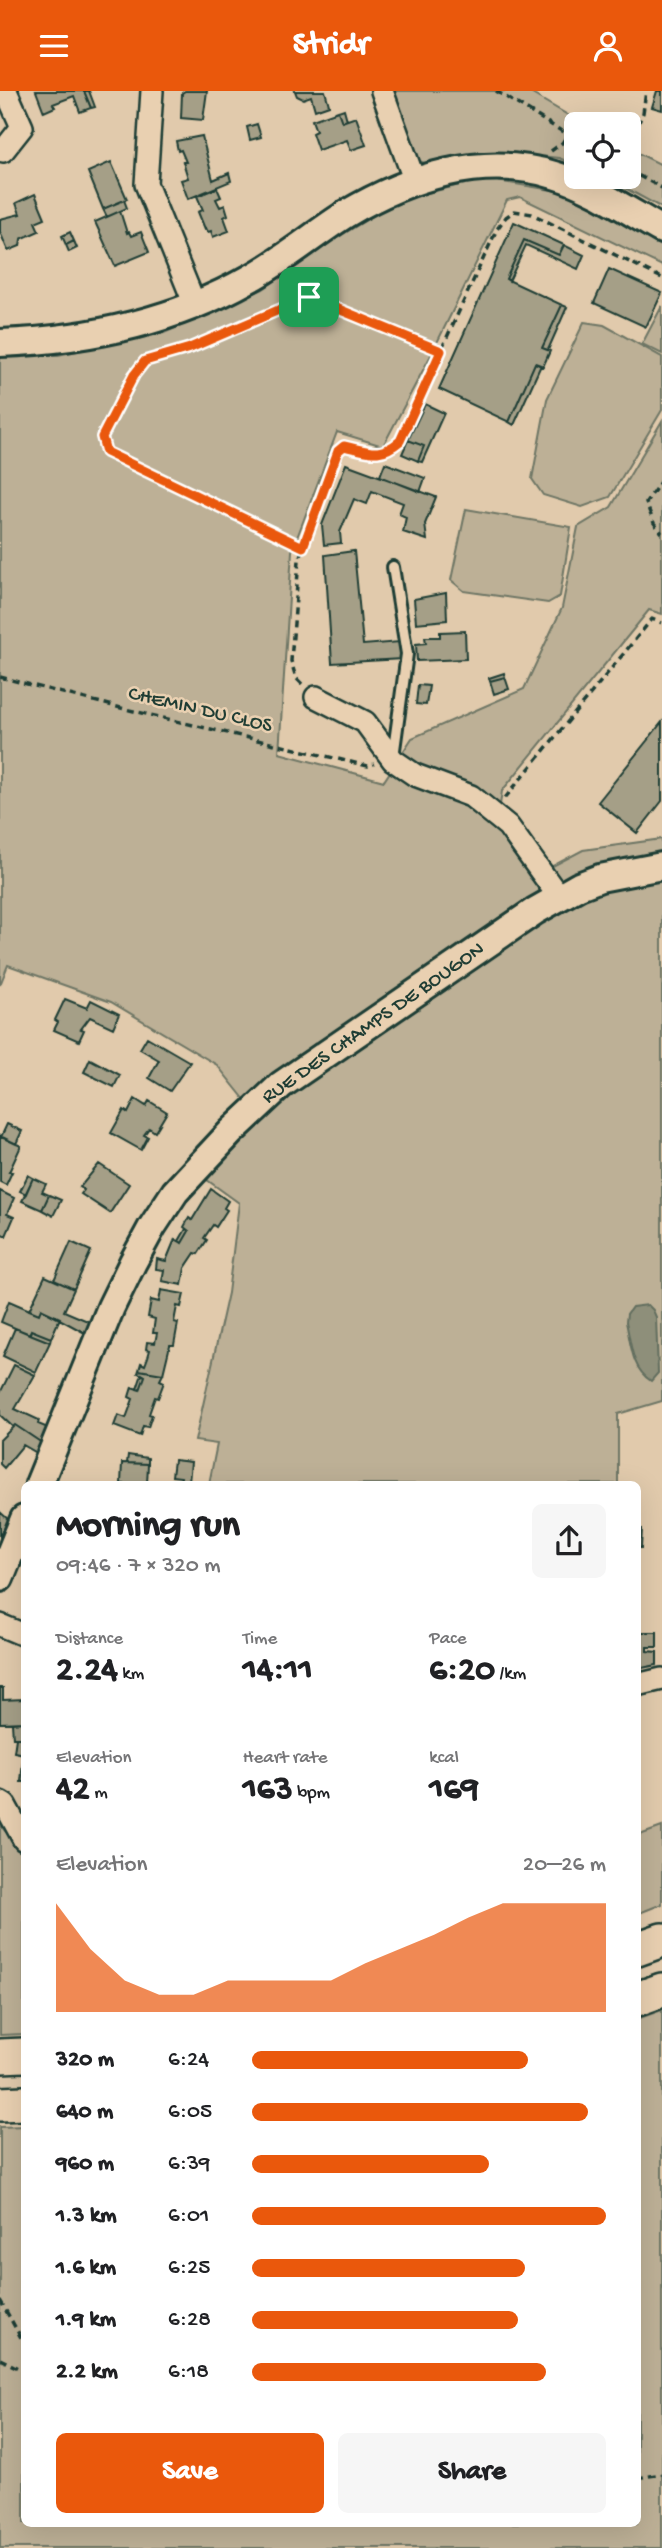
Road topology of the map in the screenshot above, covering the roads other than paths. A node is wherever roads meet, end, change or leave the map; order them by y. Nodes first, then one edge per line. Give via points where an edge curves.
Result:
1 (6, 91) edge
2 (152, 91) edge
3 (382, 91) edge
4 (3, 151) dead end
5 (415, 182) junction
6 (662, 230) edge
7 (195, 305) junction
8 (0, 343) edge
9 (394, 567) dead end
10 (316, 697) road end
11 (393, 760) junction
12 (662, 866) edge
13 (558, 897) junction
14 (40, 1481) edge
15 (21, 1526) edge
16 (0, 1577) edge
17 (0, 1625) edge
18 (21, 1634) edge
19 (662, 1679) edge
20 (641, 1684) edge
21 (0, 1802) edge
22 (21, 1834) edge
23 (662, 1940) edge
24 (641, 1948) edge
25 (662, 1990) edge
26 (641, 1998) edge
27 (21, 2055) edge
28 (0, 2056) edge
29 (21, 2103) edge
30 (0, 2104) edge

1 - 4 street via 22,127
2 - 7 street via 146,184
3 - 5 street
5 - 6 street via 479,167 542,172 586,188
5 - 7 street via 365,203 260,273
7 - 8 street via 104,332
9 - 11 lane via 407,654
10 - 11 street via 365,722
11 - 13 street via 415,775 471,796 493,813 508,826
12 - 13 street, RUE DES CHAMPS DE BOUGON via 600,878
13 - 14 street, RUE DES CHAMPS DE BOUGON via 281,1085 175,1192 111,1307
15 - 16 street
17 - 18 street
19 - 20 street
21 - 22 street
23 - 24 highway
25 - 26 highway
27 - 28 highway
29 - 30 highway

